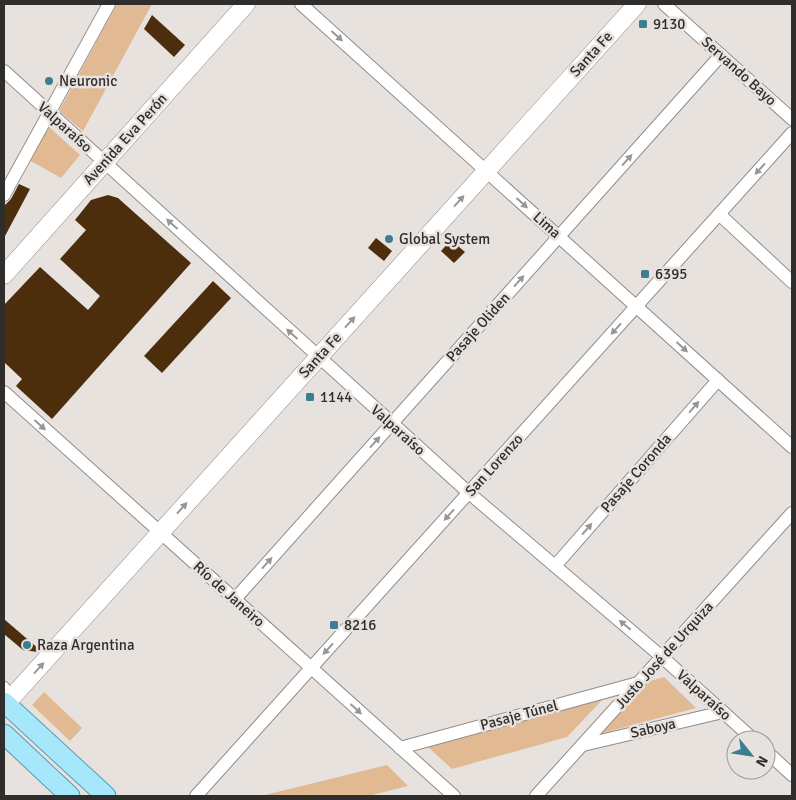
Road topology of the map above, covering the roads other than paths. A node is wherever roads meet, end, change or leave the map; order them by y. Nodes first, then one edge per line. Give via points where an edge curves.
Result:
1 (109, 4) edge
2 (246, 4) edge
3 (301, 4) edge
4 (637, 4) edge
5 (664, 4) edge
6 (721, 55) junction
7 (4, 72) edge
8 (49, 112) junction
9 (792, 119) edge
10 (792, 133) edge
11 (104, 162) junction
12 (486, 171) junction
13 (4, 195) edge
14 (719, 214) junction
15 (559, 236) junction
16 (4, 275) edge
17 (792, 282) edge
18 (637, 306) junction
19 (318, 358) junction
20 (718, 380) junction
21 (4, 392) edge
22 (392, 424) junction
23 (792, 447) edge
24 (468, 493) junction
25 (792, 513) edge
26 (160, 533) junction
27 (555, 566) junction
28 (235, 599) junction
29 (662, 657) junction
30 (311, 668) junction
31 (638, 683) junction
32 (4, 700) edge
33 (723, 712) junction
34 (743, 730) edge
35 (4, 734) edge
36 (583, 745) junction
37 (400, 748) junction
38 (776, 760) edge
39 (792, 775) edge
40 (70, 796) edge
41 (106, 796) edge
42 (196, 796) edge
43 (454, 796) edge
44 (536, 796) edge

1 - 8 street
2 - 11 main road, Avenida Eva Perón
3 -> 12 street, Lima
4 - 12 main road, Santa Fe
5 - 6 street, Servando Bayo
6 - 9 street, Servando Bayo
15 -> 6 street, Pasaje Oliden
7 - 8 street, Valparaíso
8 - 11 street, Valparaíso
8 - 13 street
10 -> 14 street, San Lorenzo
11 - 16 main road, Avenida Eva Perón
19 -> 11 street, Valparaíso
12 -> 15 street, Lima
19 -> 12 main road, Santa Fe
14 - 17 street
14 - 18 street, San Lorenzo
15 - 18 street, Lima
22 -> 15 street, Pasaje Oliden
18 -> 20 street, Lima
18 -> 24 street, San Lorenzo
19 - 22 street, Valparaíso
26 -> 19 main road, Santa Fe
20 - 23 street, Lima
27 -> 20 street, Pasaje Coronda
21 -> 26 street, Río de Janeiro
22 - 24 street, Valparaíso
28 -> 22 street, Pasaje Oliden
24 - 27 street, Valparaíso
24 -> 30 street, San Lorenzo
25 - 29 street, Justo José de Urquiza
26 - 28 street, Río de Janeiro
32 -> 26 main road, Santa Fe
29 -> 27 street, Valparaíso
28 - 30 street, Río de Janeiro
29 - 31 street, Justo José de Urquiza
29 - 33 street, Valparaíso
30 -> 37 street, Río de Janeiro
30 - 42 street, San Lorenzo
31 - 36 street, Justo José de Urquiza
31 - 37 street, Pasaje Túnel
32 - 41 main road
33 - 34 street, Valparaíso
33 - 36 street, Saboya
35 - 40 main road
36 - 44 street, Justo José de Urquiza
37 - 43 street, Río de Janeiro
38 - 39 street

